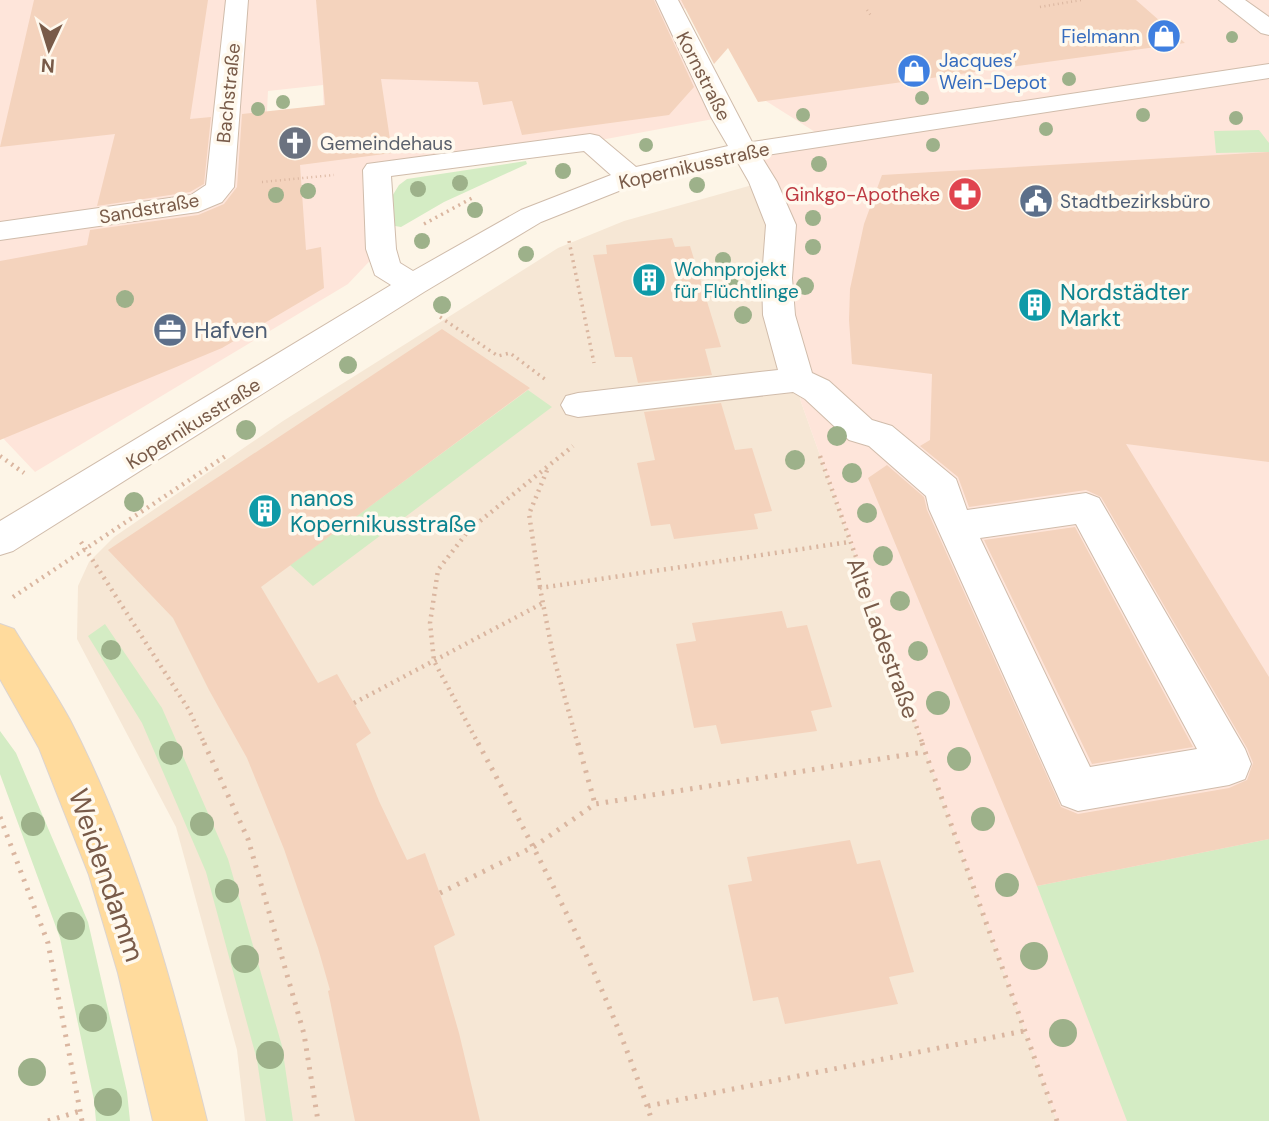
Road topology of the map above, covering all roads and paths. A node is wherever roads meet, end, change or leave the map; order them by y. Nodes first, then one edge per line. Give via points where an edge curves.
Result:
1 (237, 0) edge
2 (667, 0) edge
3 (1081, 0) edge
4 (1230, 0) edge
5 (1040, 7) dead end
6 (867, 10) dead end
7 (872, 17) dead end
8 (1269, 28) edge
9 (1269, 71) edge
10 (744, 150) junction
11 (377, 170) junction
12 (630, 177) junction
13 (220, 187) junction
14 (0, 231) edge
15 (562, 243) dead end
16 (413, 285) junction
17 (451, 310) dead end
18 (797, 380) junction
19 (590, 403) junction
20 (237, 449) dead end
21 (0, 456) edge
22 (54, 507) junction
23 (953, 518) junction
24 (0, 540) edge
25 (849, 542) junction
26 (87, 550) junction
27 (540, 587) junction
28 (11, 598) dead end
29 (543, 603) junction
30 (0, 642) edge
31 (434, 661) junction
32 (354, 703) dead end
33 (924, 752) junction
34 (595, 804) junction
35 (0, 817) edge
36 (536, 846) junction
37 (440, 893) dead end
38 (1024, 1031) junction
39 (648, 1106) junction
40 (80, 1111) junction
41 (650, 1120) edge
42 (48, 1121) edge
43 (82, 1121) edge
44 (180, 1121) edge
45 (318, 1121) edge
46 (1056, 1121) edge

1 - 13 street, Bachstraße
2 - 10 street, Kornstraße
3 - 5 path
4 - 8 street
6 - 7 path
9 - 10 street, Kopernikusstraße
10 - 12 street, Kopernikusstraße
10 - 18 street via 781,225 779,315
11 - 12 street via 590,142
11 - 13 path, Sandstraße
11 - 16 street via 386,268
12 - 16 street, Kopernikusstraße via 531,216
13 - 14 street, Sandstraße via 198,203
15 - 19 path via 569,240
16 - 22 street, Kopernikusstraße
17 - 19 path via 439,317 498,356 510,353
18 - 19 street
18 - 23 street via 817,390 861,431 861,446 884,467
18 - 25 path, Alte Ladestraße
20 - 26 path
21 - 22 path via 22,471
22 - 24 street, Kopernikusstraße
22 - 26 path
23 - 23 street via 1078,790 1229,764 1086,508
25 - 27 path
25 - 33 path, Alte Ladestraße
26 - 28 path
26 - 45 path via 189,710 248,839 304,1034
27 - 29 path
27 - 31 path via 528,514 548,467 469,530 438,570 430,623
29 - 31 path
29 - 34 path via 552,655
30 - 44 main road, Weidendamm via 54,734 97,833 129,925
31 - 32 path
31 - 36 path
33 - 34 path
33 - 38 path, Alte Ladestraße
34 - 36 path
35 - 40 path via 48,943
36 - 37 path
36 - 39 path via 630,1054
38 - 39 path
38 - 46 path, Alte Ladestraße
39 - 41 path
40 - 42 path
40 - 43 path

